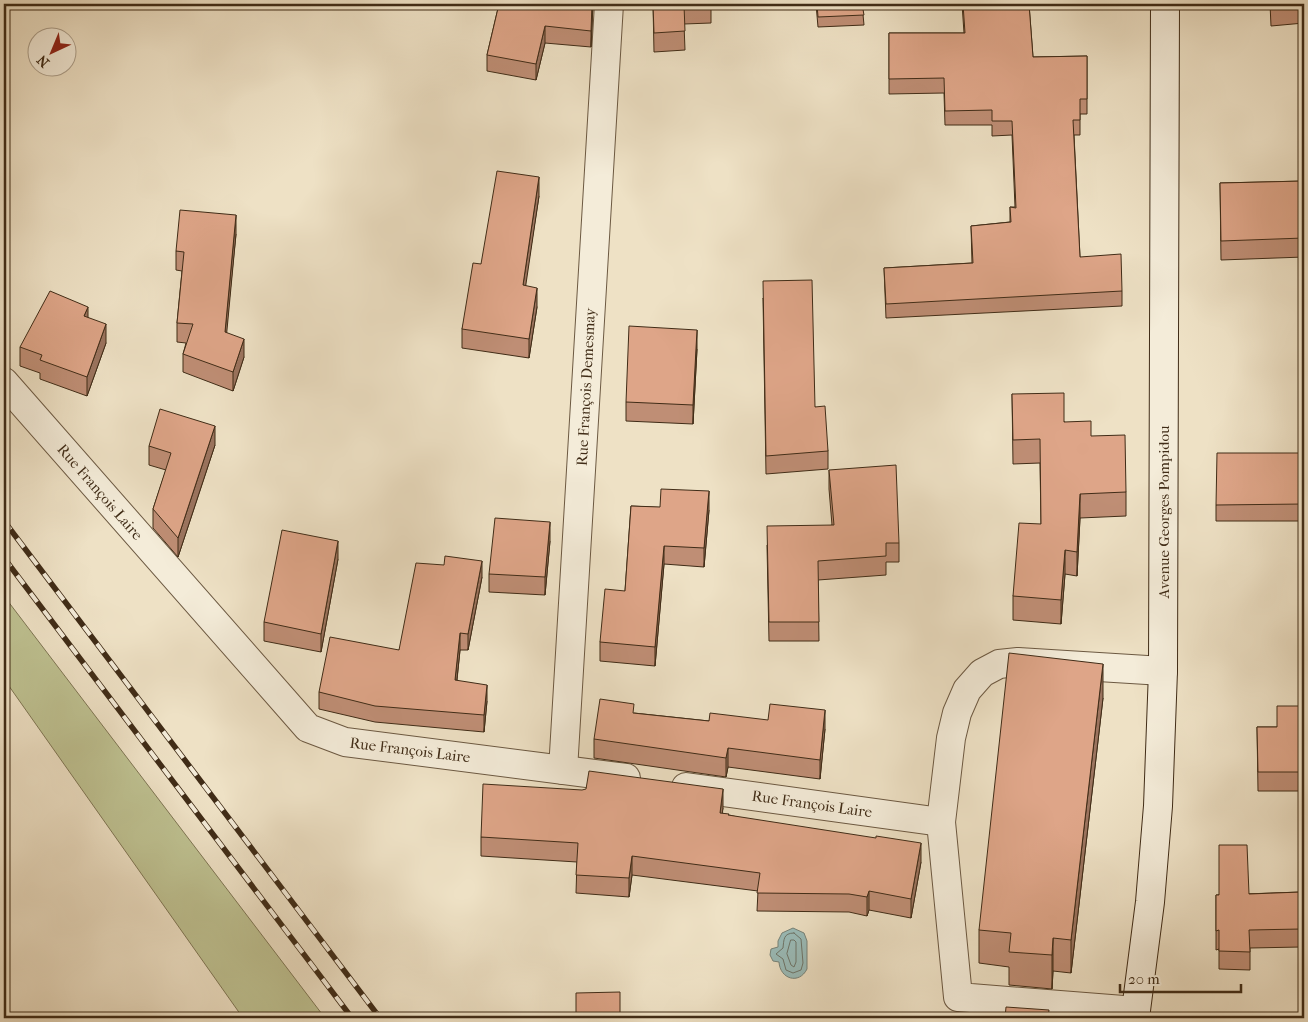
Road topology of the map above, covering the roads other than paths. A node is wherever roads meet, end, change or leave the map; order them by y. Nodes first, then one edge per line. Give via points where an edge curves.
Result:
1 (609, 4) edge
2 (1165, 4) edge
3 (4, 382) edge
4 (1163, 671) junction
5 (563, 770) junction
6 (941, 822) junction
7 (959, 1008) edge
8 (1135, 1015) edge

1 - 5 street, Rue François Demesmay
2 - 4 street, Avenue Georges Pompidou
3 - 5 street, Rue François Laire via 308,728 345,742
4 - 6 street via 1018,662 999,664 982,673 967,690 957,713 946,769
4 - 8 street, Avenue Georges Pompidou via 1152,873
5 - 6 street, Rue François Laire
6 - 7 street
7 - 8 street

